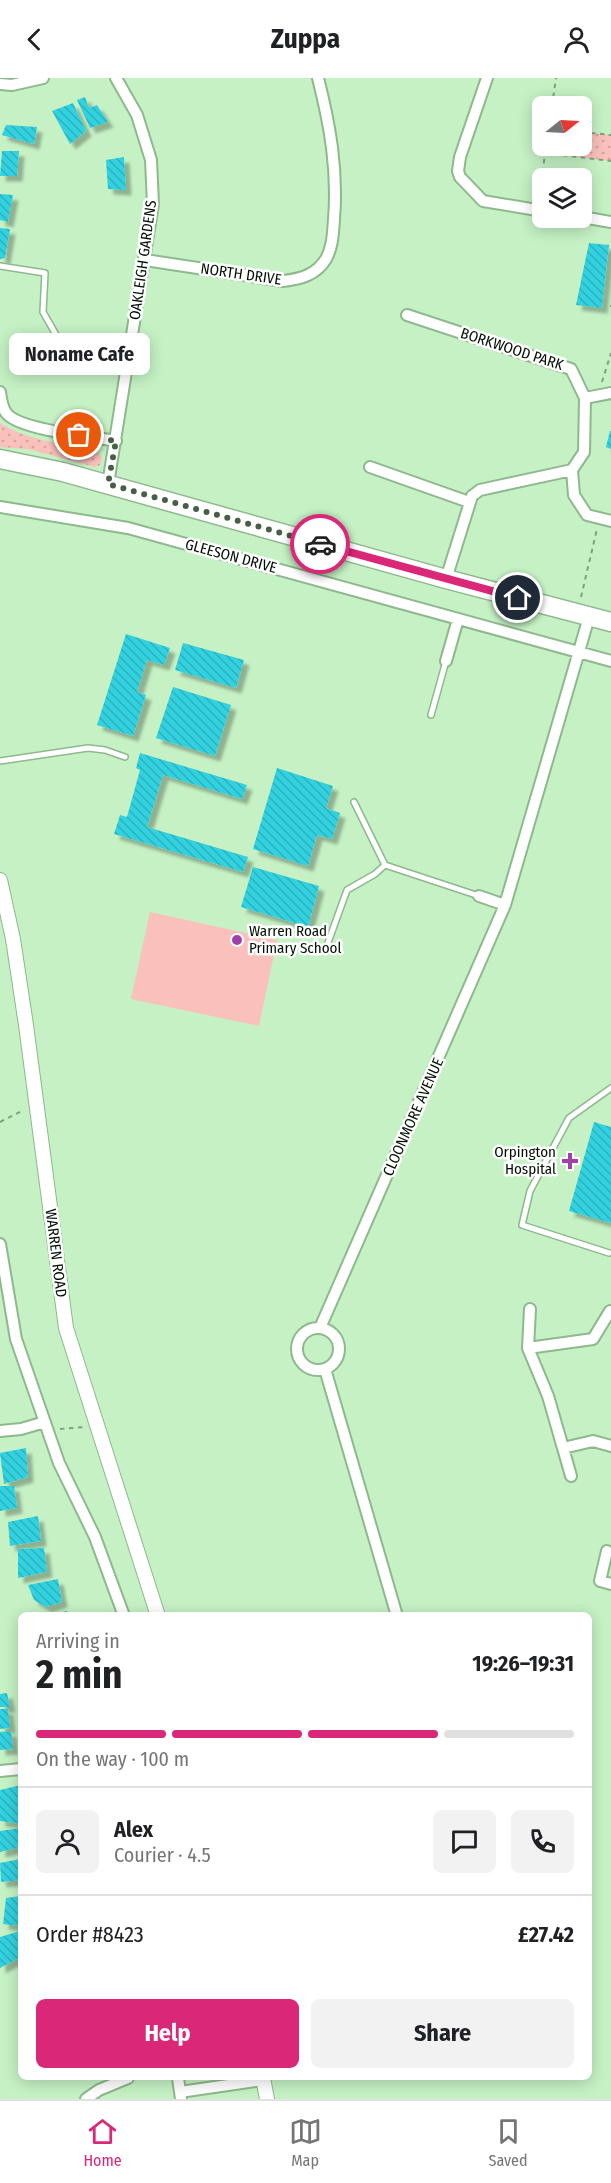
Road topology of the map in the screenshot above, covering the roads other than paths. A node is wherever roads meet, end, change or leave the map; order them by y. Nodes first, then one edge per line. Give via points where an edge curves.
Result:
1 (43, 78) edge
2 (116, 78) edge
3 (318, 78) edge
4 (487, 78) edge
5 (0, 84) edge
6 (532, 209) edge
7 (592, 219) edge
8 (611, 222) edge
9 (145, 260) junction
10 (0, 266) edge
11 (407, 315) dead end
12 (128, 358) junction
13 (0, 392) edge
14 (611, 393) edge
15 (585, 398) junction
16 (116, 441) junction
17 (0, 459) edge
18 (370, 467) dead end
19 (572, 470) junction
20 (108, 484) junction
21 (469, 502) junction
22 (0, 507) edge
23 (611, 521) edge
24 (446, 579) junction
25 (583, 615) junction
26 (458, 619) junction
27 (611, 622) edge
28 (579, 653) junction
29 (446, 661) joint
30 (611, 661) edge
31 (431, 715) dead end
32 (125, 756) dead end
33 (0, 761) edge
34 (354, 802) dead end
35 (385, 865) junction
36 (0, 880) edge
37 (479, 896) joint
38 (505, 905) junction
39 (325, 951) dead end
40 (611, 1088) edge
41 (0, 1244) edge
42 (609, 1252) dead end
43 (530, 1309) dead end
44 (610, 1311) edge
45 (320, 1328) junction
46 (528, 1348) junction
47 (325, 1369) junction
48 (46, 1426) junction
49 (0, 1431) edge
50 (611, 1446) edge
51 (563, 1448) junction
52 (571, 1476) dead end
53 (607, 1551) dead end
54 (611, 1584) edge
55 (123, 1612) edge
56 (157, 1612) edge
57 (396, 1612) edge
58 (18, 1769) edge
59 (0, 1771) edge
60 (123, 2080) edge
61 (178, 2080) edge
62 (258, 2080) edge
63 (263, 2080) edge
64 (180, 2096) edge
65 (86, 2099) edge
66 (267, 2099) edge

1 - 5 street
2 - 9 street, OAKLEIGH GARDENS via 137,116 151,160 153,204
3 - 9 street, NORTH DRIVE via 330,127 336,190 332,243 316,271 301,279 283,281
4 - 6 street via 458,171 483,201
7 - 8 street
9 - 12 street, OAKLEIGH GARDENS
10 - 12 lane via 45,273 42,312 63,346
11 - 15 street, BORKWOOD PARK via 571,369
12 - 16 street, OAKLEIGH GARDENS
13 - 16 street via 6,413 21,423
14 - 15 street
15 - 19 street, BORKWOOD PARK via 584,452
16 - 20 street, OAKLEIGH GARDENS
17 - 20 main road
18 - 21 street
19 - 21 street via 480,490
19 - 23 street via 574,495 588,515
20 - 24 main road
21 - 24 street
22 - 26 street, GLEESON DRIVE via 128,528
24 - 25 main road
25 - 27 main road
25 - 28 street, CLOONMORE AVENUE
26 - 28 street, GLEESON DRIVE
26 - 29 street
28 - 30 street, GLEESON DRIVE
28 - 38 street, CLOONMORE AVENUE
29 - 31 lane
32 - 33 lane via 88,748
34 - 35 lane
35 - 37 lane
35 - 39 lane via 347,890
36 - 56 street, WARREN ROAD via 14,945 66,1328
37 - 38 street
38 - 45 street, CLOONMORE AVENUE
40 - 42 lane via 569,1118 530,1191 522,1225
41 - 48 street via 16,1339
43 - 46 street
44 - 46 street via 593,1339
45 - 47 street via 333,1334 339,1347 336,1361
45 - 47 street via 307,1331 297,1348 305,1366 311,1370
46 - 51 street via 548,1396
47 - 57 street
48 - 49 street
48 - 55 street via 59,1463 95,1537
50 - 51 street via 593,1441
51 - 52 street
53 - 54 street via 600,1581
58 - 59 street
60 - 65 street
61 - 64 street
62 - 64 street
63 - 66 street

